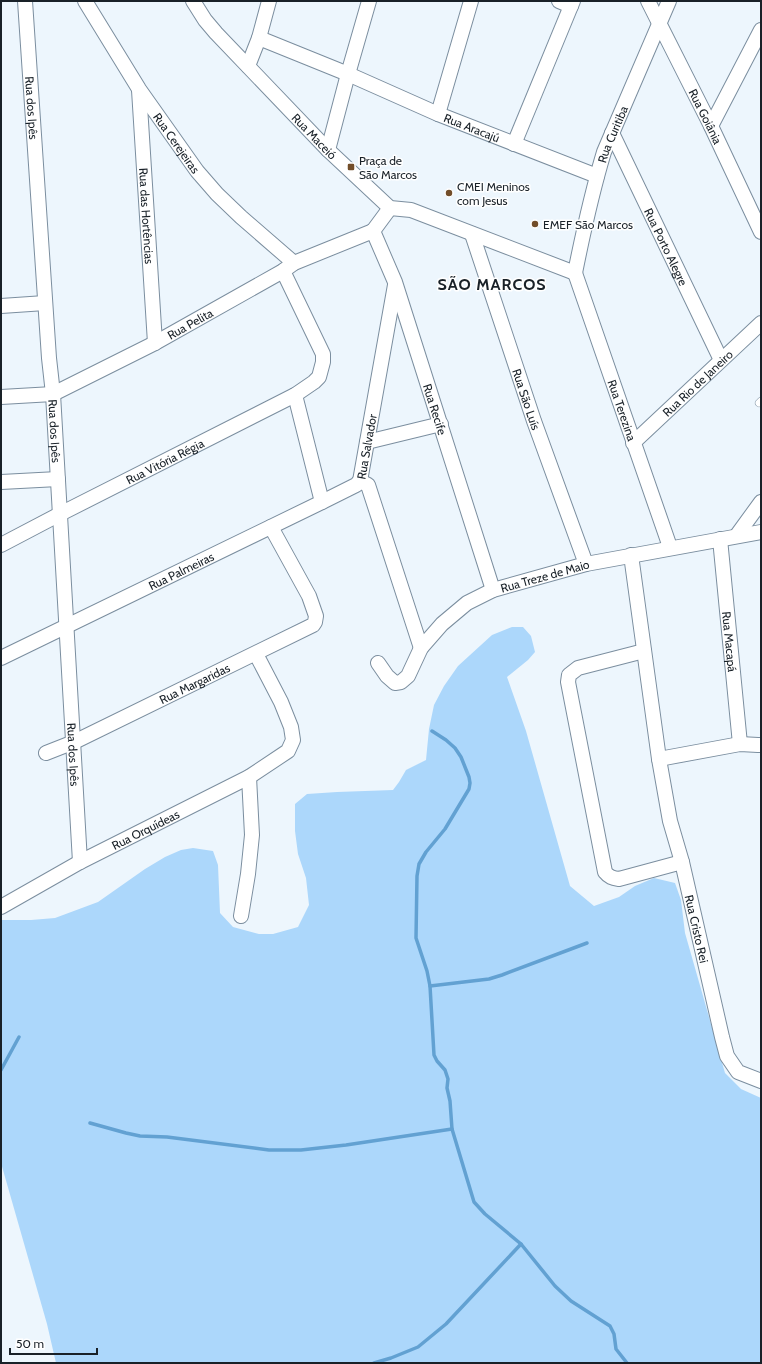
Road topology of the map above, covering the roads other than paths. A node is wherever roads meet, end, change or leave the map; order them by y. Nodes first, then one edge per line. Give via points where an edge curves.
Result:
1 (25, 1) edge
2 (85, 1) edge
3 (193, 1) edge
4 (269, 1) edge
5 (369, 1) edge
6 (471, 1) edge
7 (648, 1) edge
8 (669, 1) edge
9 (568, 3) edge
10 (659, 25) junction
11 (761, 30) edge
12 (259, 38) junction
13 (248, 66) junction
14 (348, 74) junction
15 (139, 89) junction
16 (438, 114) junction
17 (711, 126) junction
18 (612, 133) junction
19 (514, 144) junction
20 (328, 150) junction
21 (597, 176) junction
22 (390, 208) junction
23 (373, 231) junction
24 (761, 232) edge
25 (472, 234) junction
26 (294, 263) junction
27 (283, 271) junction
28 (575, 273) junction
29 (396, 282) junction
30 (45, 303) junction
31 (1, 306) edge
32 (761, 323) edge
33 (154, 343) junction
34 (721, 360) junction
35 (53, 394) junction
36 (295, 395) junction
37 (1, 396) edge
38 (441, 424) junction
39 (367, 442) junction
40 (633, 443) junction
41 (58, 479) junction
42 (360, 481) junction
43 (1, 482) edge
44 (322, 502) junction
45 (761, 502) edge
46 (60, 514) junction
47 (271, 527) junction
48 (761, 532) edge
49 (736, 535) junction
50 (720, 539) junction
51 (1, 545) edge
52 (670, 547) junction
53 (631, 555) junction
54 (586, 564) junction
55 (493, 590) junction
56 (67, 626) junction
57 (421, 648) junction
58 (644, 651) junction
59 (256, 654) junction
60 (1, 658) edge
61 (378, 663) dead end
62 (74, 742) junction
63 (740, 744) junction
64 (760, 748) edge
65 (46, 753) dead end
66 (659, 759) junction
67 (249, 777) junction
68 (80, 862) junction
69 (682, 862) junction
70 (1, 907) edge
71 (241, 916) dead end
72 (761, 1081) edge

1 - 30 street, Rua dos Ipês
2 - 15 street, Rua Cerejeiras
3 - 13 street, Rua Maceió via 216,33
4 - 12 street
5 - 14 street
6 - 16 street
7 - 10 street, Rua Goiânia
8 - 10 street, Rua Curitiba
9 - 19 street
10 - 17 street, Rua Goiânia
10 - 18 street, Rua Curitiba
11 - 17 street
12 - 13 street
12 - 14 street, Rua Aracajú
13 - 20 street, Rua Maceió
14 - 16 street, Rua Aracajú
14 - 20 street
15 - 26 street, Rua Cerejeiras via 197,171 217,194
15 - 33 street, Rua das Hortências
16 - 19 street, Rua Aracajú
17 - 24 street, Rua Goiânia
18 - 21 street, Rua Curitiba
18 - 34 street, Rua Porto Alegre
19 - 21 street, Rua Aracajú
20 - 22 street, Rua Maceió
21 - 28 street, Rua Curitiba
22 - 23 street
22 - 25 street via 411,210
23 - 26 street, Rua Pelita
23 - 29 street, Rua Recife
25 - 28 street
25 - 54 street, Rua São Luís via 534,421
26 - 27 street, Rua Pelita
27 - 33 street, Rua Pelita
27 - 36 street, Rua Vitória Régia via 322,354 319,377
28 - 40 street, Rua Terezina
29 - 38 street, Rua Recife
29 - 39 street, Rua Salvador
30 - 31 street
30 - 35 street, Rua dos Ipês
32 - 34 street, Rua Rio de Janeiro
33 - 35 street, Rua Pelita
34 - 40 street, Rua Rio de Janeiro
35 - 37 street, Rua Pelita
35 - 41 street, Rua dos Ipês
36 - 44 street
36 - 46 street, Rua Vitória Régia
38 - 39 street
38 - 55 street, Rua Recife
39 - 42 street, Rua Salvador
40 - 52 street, Rua Terezina
41 - 43 street
41 - 46 street, Rua dos Ipês
42 - 44 street, Rua Palmeiras
42 - 57 street, Rua Salvador via 368,485
44 - 47 street, Rua Palmeiras
45 - 49 street
46 - 51 street, Rua Vitória Régia
46 - 56 street, Rua dos Ipês
47 - 56 street, Rua Palmeiras
47 - 59 street, Rua Margaridas via 309,596 316,616 313,625
48 - 49 street, Rua Treze de Maio
49 - 50 street, Rua Treze de Maio
50 - 52 street, Rua Treze de Maio
50 - 63 street, Rua Macapá
52 - 53 street, Rua Treze de Maio
53 - 54 street, Rua Treze de Maio
53 - 58 street, Rua Cristo Rei
54 - 55 street, Rua Treze de Maio
55 - 57 street, Rua Treze de Maio via 455,612
56 - 60 street, Rua Palmeiras
56 - 62 street, Rua dos Ipês
57 - 61 street, Rua Treze de Maio via 410,673 400,682 395,683
58 - 66 street, Rua Cristo Rei
58 - 69 street via 578,668 569,675 568,682 605,872 608,876 619,879
59 - 62 street, Rua Margaridas
59 - 67 street, Rua Orquídeas via 281,702 291,727 293,740 288,751
62 - 65 street, Rua Margaridas
62 - 68 street, Rua dos Ipês
63 - 64 street
63 - 66 street
66 - 69 street, Rua Cristo Rei via 670,821
67 - 68 street, Rua Orquídeas
67 - 71 street via 252,835
68 - 70 street, Rua Orquídeas
69 - 72 street, Rua Cristo Rei via 727,1056 738,1072

